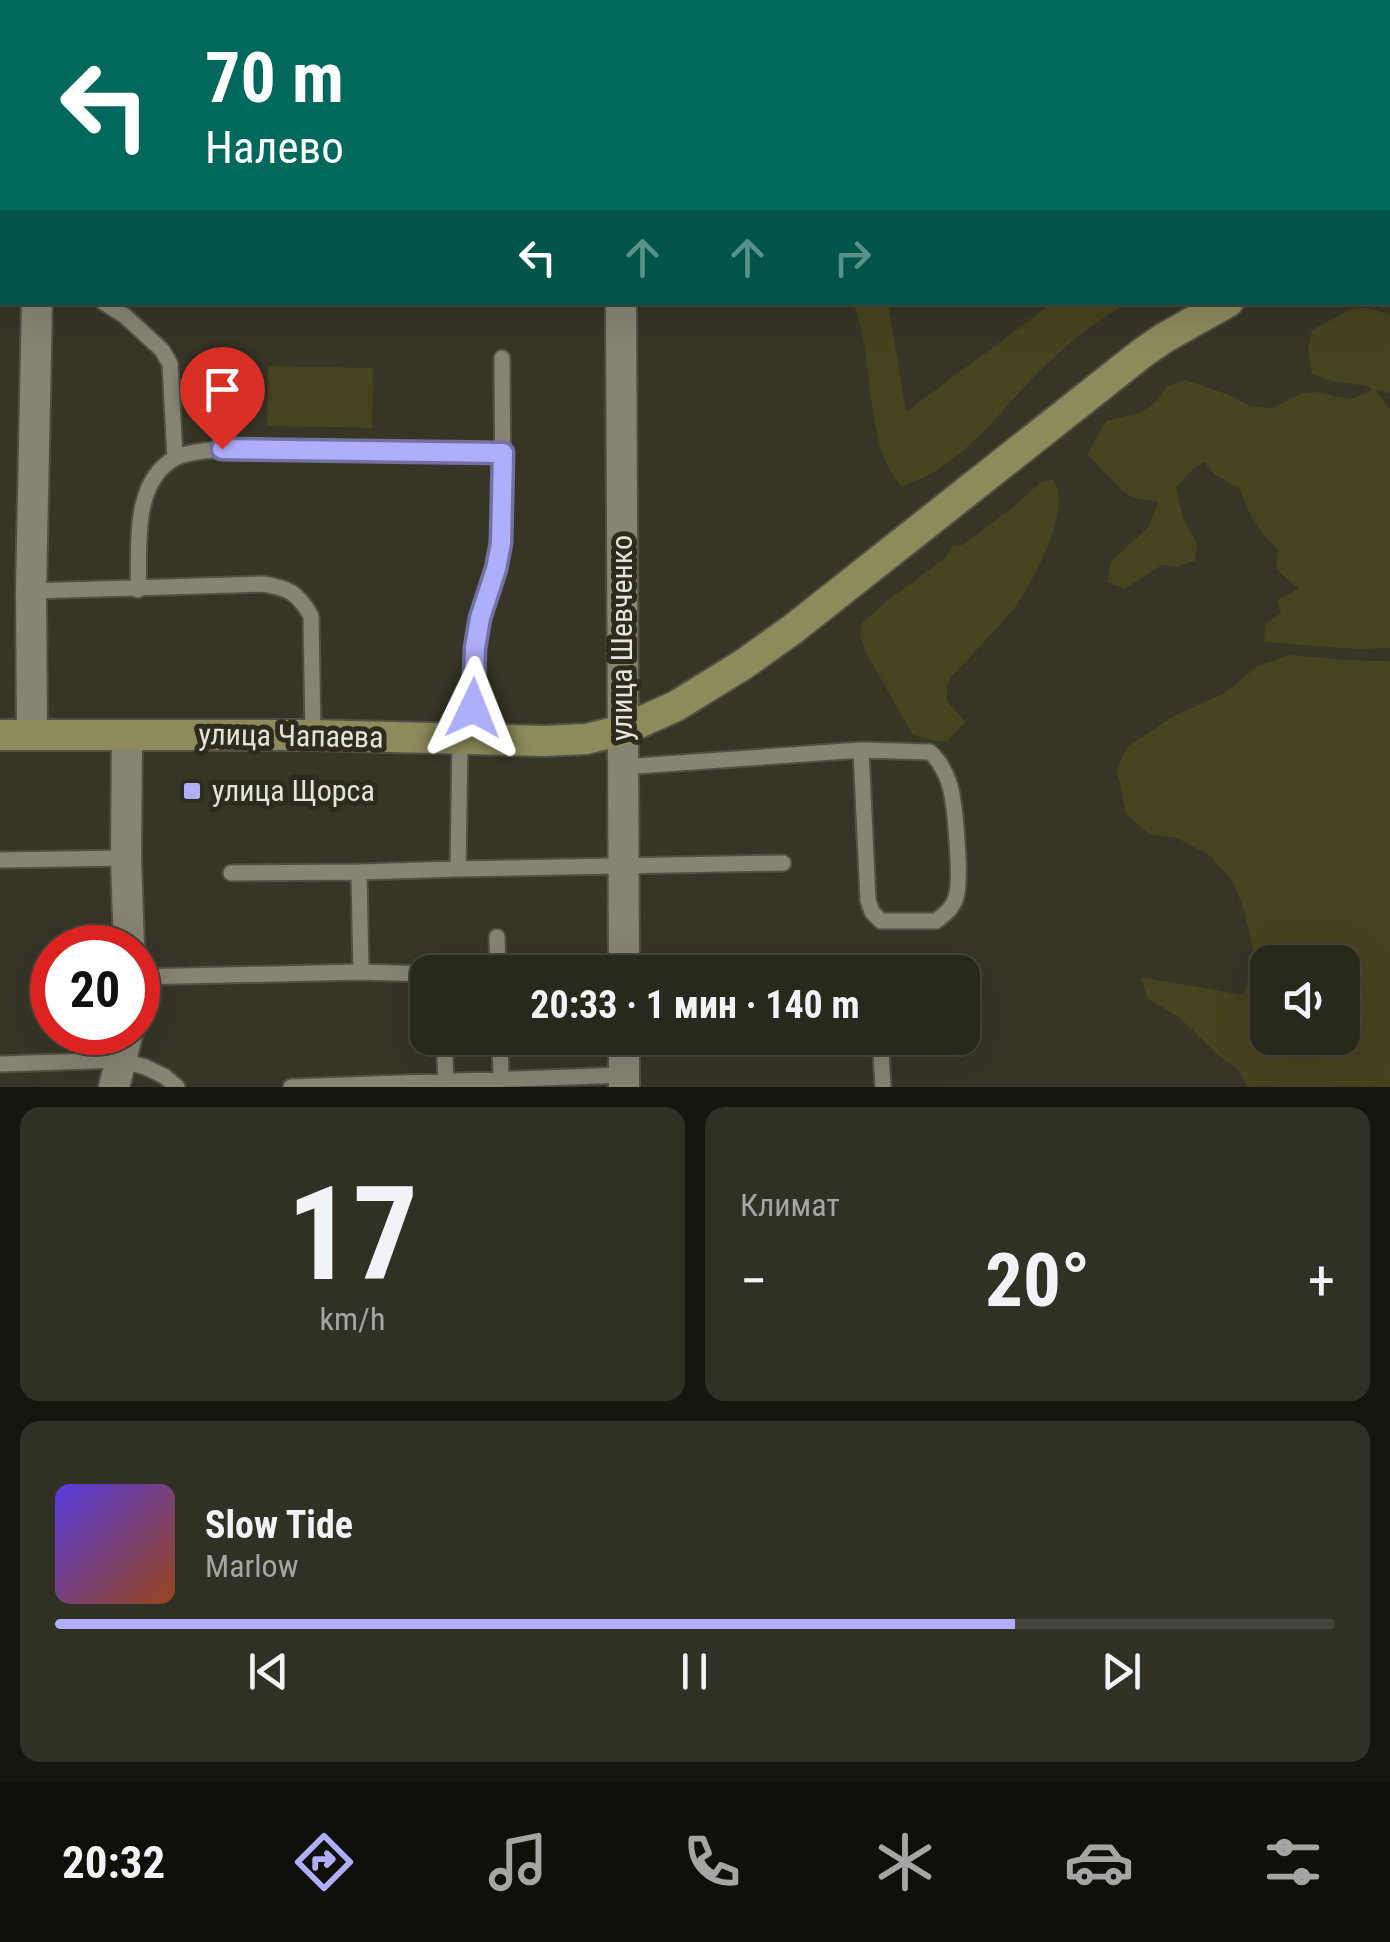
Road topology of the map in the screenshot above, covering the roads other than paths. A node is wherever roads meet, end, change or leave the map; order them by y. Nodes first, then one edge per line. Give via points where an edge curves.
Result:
1 (36, 305) edge
2 (108, 305) edge
3 (620, 305) edge
4 (1223, 305) edge
5 (502, 358) dead end
6 (503, 453) junction
7 (176, 458) junction
8 (138, 590) junction
9 (31, 592) junction
10 (623, 730) junction
11 (127, 734) junction
12 (0, 735) edge
13 (32, 735) junction
14 (313, 736) junction
15 (466, 739) junction
16 (861, 750) junction
17 (622, 767) junction
18 (126, 858) junction
19 (0, 860) edge
20 (783, 863) dead end
21 (623, 867) junction
22 (458, 869) junction
23 (359, 872) junction
24 (231, 873) dead end
25 (128, 925) edge
26 (497, 937) dead end
27 (498, 955) edge
28 (624, 955) edge
29 (361, 972) junction
30 (410, 973) edge
31 (160, 977) edge
32 (445, 1055) edge
33 (500, 1055) edge
34 (624, 1055) edge
35 (881, 1055) edge
36 (121, 1060) edge
37 (0, 1064) edge
38 (501, 1078) junction
39 (446, 1080) junction
40 (624, 1081) edge
41 (177, 1087) edge
42 (292, 1087) edge
43 (883, 1087) edge

1 - 9 street
2 - 7 lane via 170,364
3 - 10 street, улица Шевченко
4 - 10 main road, улица Чапаева via 1140,354 794,629 676,706
5 - 6 lane
6 - 7 lane via 222,449
6 - 15 lane via 501,543 480,618
7 - 8 lane via 148,487
8 - 9 lane
8 - 14 lane via 263,584 301,600 310,616
9 - 13 street
10 - 15 main road, улица Чапаева via 586,739
10 - 17 street, улица Шевченко
11 - 13 main road, улица Чапаева
11 - 14 main road, улица Чапаева
11 - 18 street
12 - 13 main road, улица Чапаева
14 - 15 main road, улица Чапаева
15 - 22 lane
16 - 16 lane via 930,752 951,787 960,879 956,900 936,922 881,922 872,912
16 - 17 lane
17 - 21 street, улица Шевченко
18 - 19 lane
18 - 25 street
20 - 21 lane
21 - 22 lane
21 - 28 street, улица Шевченко
22 - 23 lane
23 - 24 lane
23 - 29 lane
26 - 27 lane
29 - 30 lane
29 - 31 lane
32 - 39 lane
33 - 38 lane
34 - 40 street
35 - 43 lane
36 - 37 lane
36 - 41 lane
38 - 39 lane
38 - 40 lane
39 - 42 lane

